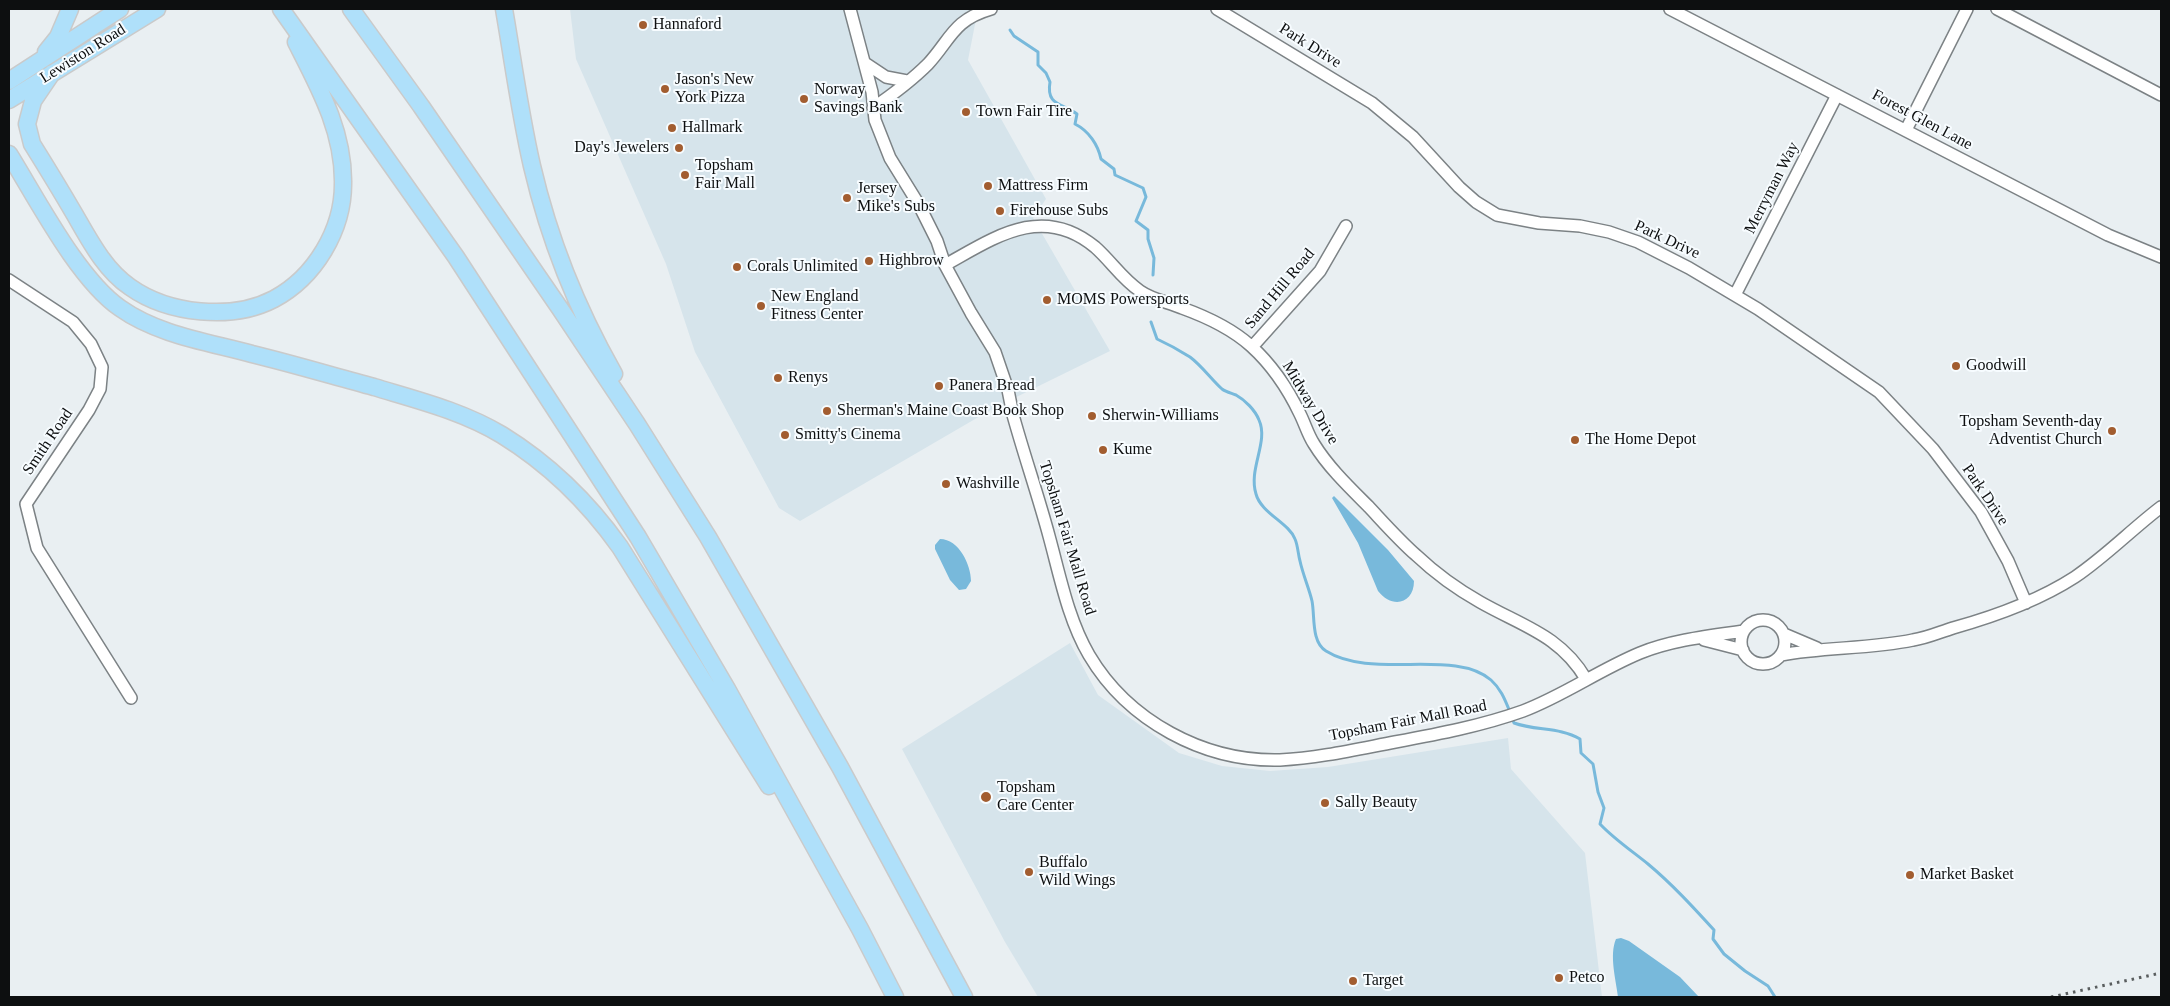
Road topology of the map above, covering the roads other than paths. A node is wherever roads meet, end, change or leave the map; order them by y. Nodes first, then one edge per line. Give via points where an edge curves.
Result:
1 (70, 9) edge
2 (120, 9) edge
3 (157, 9) edge
4 (280, 9) edge
5 (351, 9) edge
6 (504, 9) edge
7 (850, 9) edge
8 (991, 9) edge
9 (1218, 9) edge
10 (1670, 9) edge
11 (1968, 9) edge
12 (1997, 9) edge
13 (38, 62) junction
14 (865, 63) junction
15 (52, 73) junction
16 (9, 81) edge
17 (908, 81) junction
18 (1837, 95) junction
19 (2161, 95) edge
20 (9, 100) edge
21 (874, 108) junction
22 (1906, 130) junction
23 (9, 154) edge
24 (1346, 226) dead end
25 (2161, 257) edge
26 (945, 265) junction
27 (9, 280) edge
28 (1735, 295) junction
29 (1252, 347) junction
30 (637, 424) junction
31 (2161, 507) edge
32 (2026, 603) junction
33 (1744, 631) junction
34 (1784, 634) junction
35 (1697, 639) junction
36 (1821, 649) junction
37 (1743, 650) junction
38 (1781, 655) junction
39 (1586, 679) junction
40 (131, 698) dead end
41 (807, 834) junction
42 (895, 997) edge
43 (964, 997) edge

1 - 13 highway via 58,37
2 - 13 highway, Lewiston Road
3 - 15 highway, Lewiston Road
4 - 15 highway via 325,98 336,131 344,186 339,216 327,246 305,275 275,298 258,306 187,311 146,298 109,268 32,144 27,124 34,101
4 - 41 highway via 456,257 638,537 728,689
5 - 30 highway via 421,106
6 - 30 highway via 526,139 550,229 581,309 626,394
7 - 14 street, Topsham Fair Mall Road
8 - 17 street via 962,23 946,38 928,64
9 - 28 street, Park Drive via 1372,104 1413,137 1459,187 1497,215 1609,232 1638,242
10 - 18 street, Forest Glen Lane
11 - 22 street
12 - 19 street
13 - 16 highway, Lewiston Road
14 - 17 street via 886,77
14 - 21 street, Topsham Fair Mall Road
15 - 20 highway, Lewiston Road
17 - 21 street
18 - 22 street, Forest Glen Lane
18 - 28 street, Merryman Way
21 - 26 street, Topsham Fair Mall Road via 875,120 890,158 937,241
22 - 25 street, Forest Glen Lane via 2099,230
23 - 41 highway via 66,246 97,288 131,315 182,336 454,412 501,434 553,472 616,541 794,828
24 - 29 street, Sand Hill Road via 1320,271
26 - 29 street, Midway Drive via 1003,233 1023,228 1060,229 1095,247 1140,291 1209,318
26 - 39 street, Topsham Fair Mall Road via 994,352 1008,390 1070,612 1089,655 1114,688 1138,712 1175,736 1202,747 1249,758 1280,760 1364,748 1476,726 1548,701
27 - 40 street, Smith Road via 72,322 91,344 102,367 100,389 89,410 26,504 37,548
28 - 32 street, Park Drive via 1879,392 1926,442 1981,512
29 - 39 street, Midway Drive via 1287,390 1314,446 1413,553 1478,601 1552,640 1575,661
30 - 43 highway via 708,537 835,759
31 - 32 street via 2075,577
32 - 36 street via 1998,615 1915,640 1881,646
33 - 34 street via 1752,623 1762,620 1777,625
33 - 35 street, Topsham Fair Mall Road
33 - 37 street
34 - 36 street
34 - 38 street
35 - 37 street, Topsham Fair Mall Road
35 - 39 street, Topsham Fair Mall Road via 1654,648
36 - 38 street
37 - 38 street via 1750,660 1760,664 1770,663
41 - 42 highway

